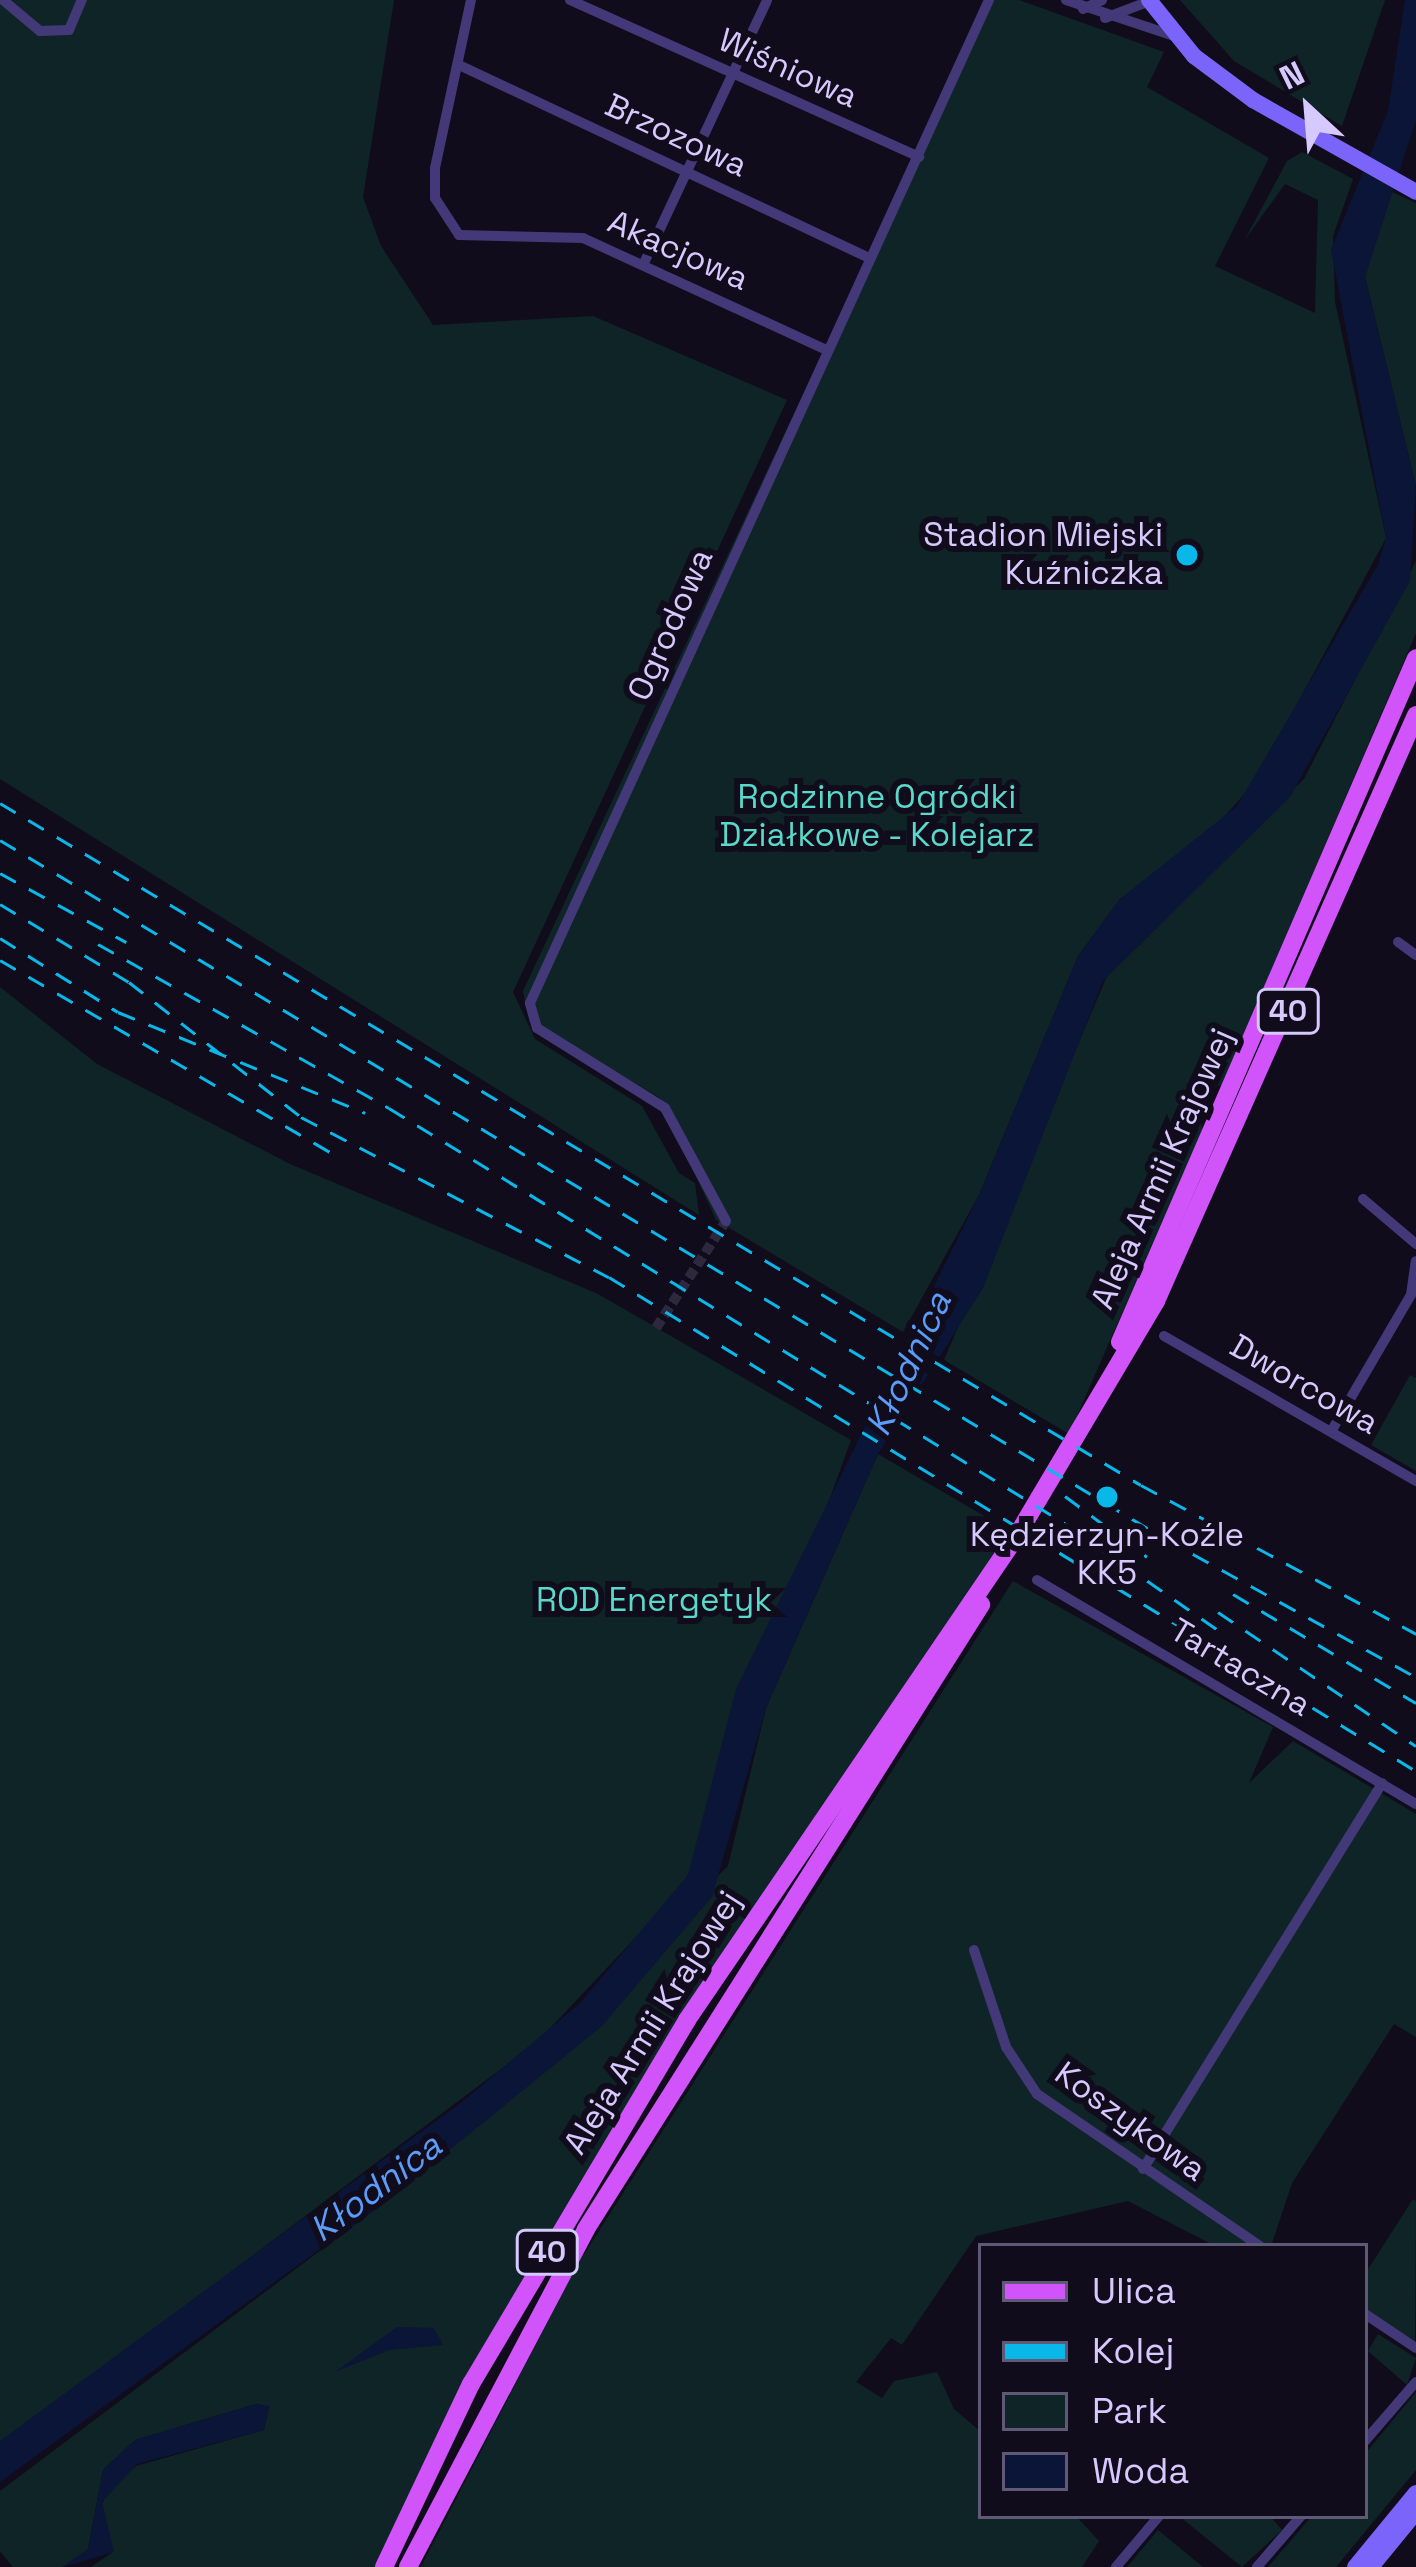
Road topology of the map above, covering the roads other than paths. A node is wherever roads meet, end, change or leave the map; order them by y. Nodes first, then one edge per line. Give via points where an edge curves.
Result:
1 (3, 0) edge
2 (82, 0) edge
3 (471, 0) edge
4 (570, 0) edge
5 (767, 0) edge
6 (989, 0) edge
7 (1066, 0) edge
8 (1102, 0) edge
9 (1150, 0) edge
10 (1083, 9) junction
11 (1105, 18) junction
12 (1174, 36) junction
13 (459, 65) junction
14 (731, 74) junction
15 (919, 158) junction
16 (686, 170) junction
17 (1411, 189) edge
18 (870, 258) junction
19 (644, 263) junction
20 (826, 350) junction
21 (1416, 658) edge
22 (1416, 716) edge
23 (1398, 942) dead end
24 (1416, 955) edge
25 (1363, 1199) dead end
26 (726, 1216) dead end
27 (1416, 1244) edge
28 (1416, 1261) edge
29 (1165, 1336) dead end
30 (1332, 1430) junction
31 (1076, 1439) junction
32 (1416, 1481) edge
33 (1016, 1537) junction
34 (1037, 1580) dead end
35 (1382, 1784) junction
36 (1416, 1804) edge
37 (974, 1950) dead end
38 (1143, 2168) junction
39 (1256, 2243) edge
40 (1368, 2316) edge
41 (1416, 2348) edge
42 (1416, 2382) edge
43 (1368, 2438) edge
44 (1416, 2493) edge
45 (1416, 2512) edge
46 (1156, 2519) edge
47 (1298, 2519) edge
48 (384, 2567) edge
49 (408, 2567) edge
50 (1116, 2567) edge
51 (1257, 2567) edge
52 (1355, 2567) edge
53 (1371, 2567) edge

1 - 2 street via 40,31 69,30
3 - 13 street, Akacjowa
4 - 14 street, Wiśniowa
5 - 14 street
6 - 15 street, Ogrodowa
7 - 10 street
8 - 10 street
9 - 11 street
9 - 12 street
10 - 11 street
11 - 12 street
12 - 17 street via 1335,154
13 - 16 street, Brzozowa
13 - 19 street, Akacjowa via 435,169 445,220 478,240 554,234
14 - 15 street, Wiśniowa
14 - 16 street
15 - 18 street, Ogrodowa
16 - 18 street, Brzozowa
16 - 19 street
18 - 20 street, Ogrodowa
19 - 20 street, Akacjowa
20 - 26 street, Ogrodowa via 530,1003 537,1028 665,1108
21 - 31 main road, Aleja Armii Krajowej / 40
22 - 31 main road, Aleja Armii Krajowej / 40 via 1186,1244
23 - 24 street
25 - 27 street
28 - 30 street via 1411,1294
29 - 30 street, Dworcowa
30 - 32 street, Dworcowa
31 - 33 main road, Aleja Armii Krajowej / 40
33 - 48 main road, Aleja Armii Krajowej / 40 via 687,2020 471,2384
33 - 49 main road, Aleja Armii Krajowej / 40 via 914,1724 566,2262
34 - 35 street, Tartaczna
35 - 36 street, Tartaczna
35 - 38 street
37 - 38 street, Koszykowa via 1006,2047 1036,2094
38 - 39 street, Koszykowa
40 - 41 street
42 - 43 street
44 - 52 street
45 - 53 street
46 - 50 street
47 - 51 street

